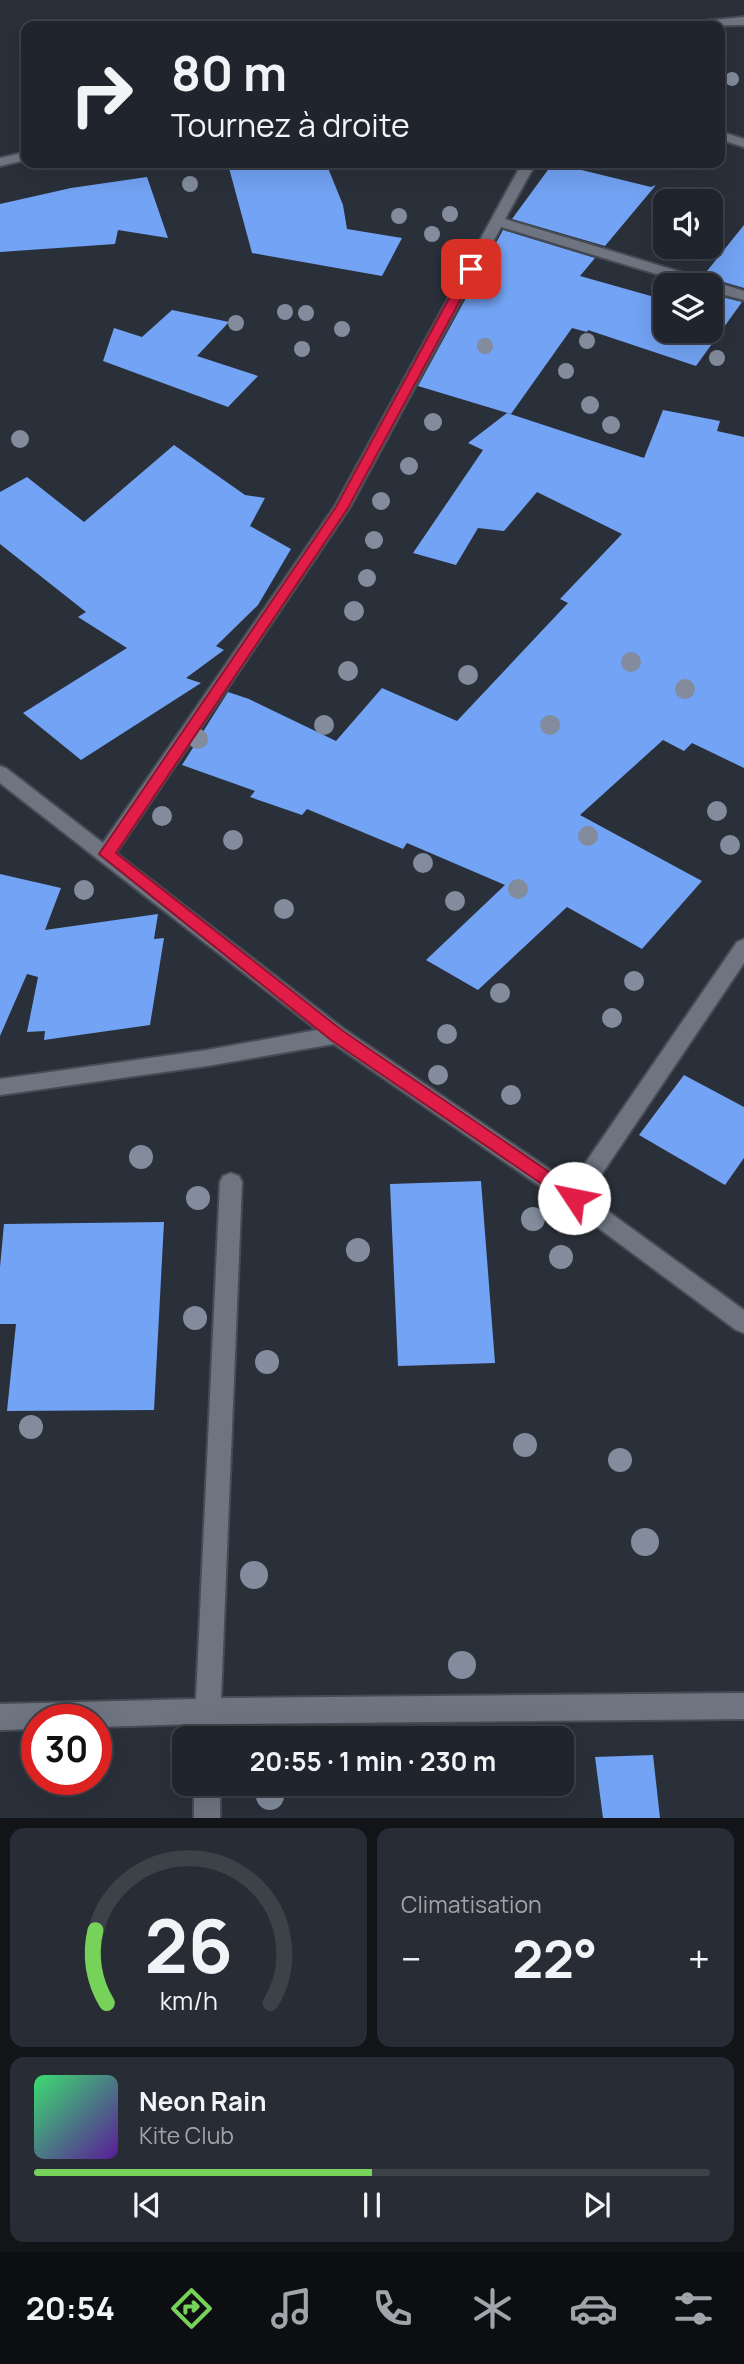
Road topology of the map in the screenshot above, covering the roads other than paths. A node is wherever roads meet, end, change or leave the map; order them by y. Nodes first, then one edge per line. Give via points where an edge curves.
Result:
1 (744, 21) edge
2 (725, 22) edge
3 (725, 137) edge
4 (744, 143) edge
5 (21, 157) edge
6 (0, 162) edge
7 (526, 168) edge
8 (497, 221) junction
9 (667, 273) edge
10 (723, 290) edge
11 (744, 296) edge
12 (0, 773) edge
13 (106, 854) junction
14 (744, 947) edge
15 (337, 1035) junction
16 (0, 1087) edge
17 (231, 1182) dead end
18 (574, 1198) junction
19 (744, 1323) edge
20 (744, 1706) edge
21 (207, 1711) junction
22 (0, 1717) edge
23 (207, 1726) edge
24 (207, 1796) edge
25 (207, 1818) edge

1 - 2 street
3 - 4 street
5 - 6 street
7 - 8 street
8 - 9 street
8 - 13 street via 342,508
10 - 11 street
12 - 13 street
13 - 15 street
14 - 18 street
15 - 16 street
15 - 18 street
17 - 21 street
18 - 19 street
20 - 21 street
21 - 22 street
21 - 23 street
24 - 25 street

